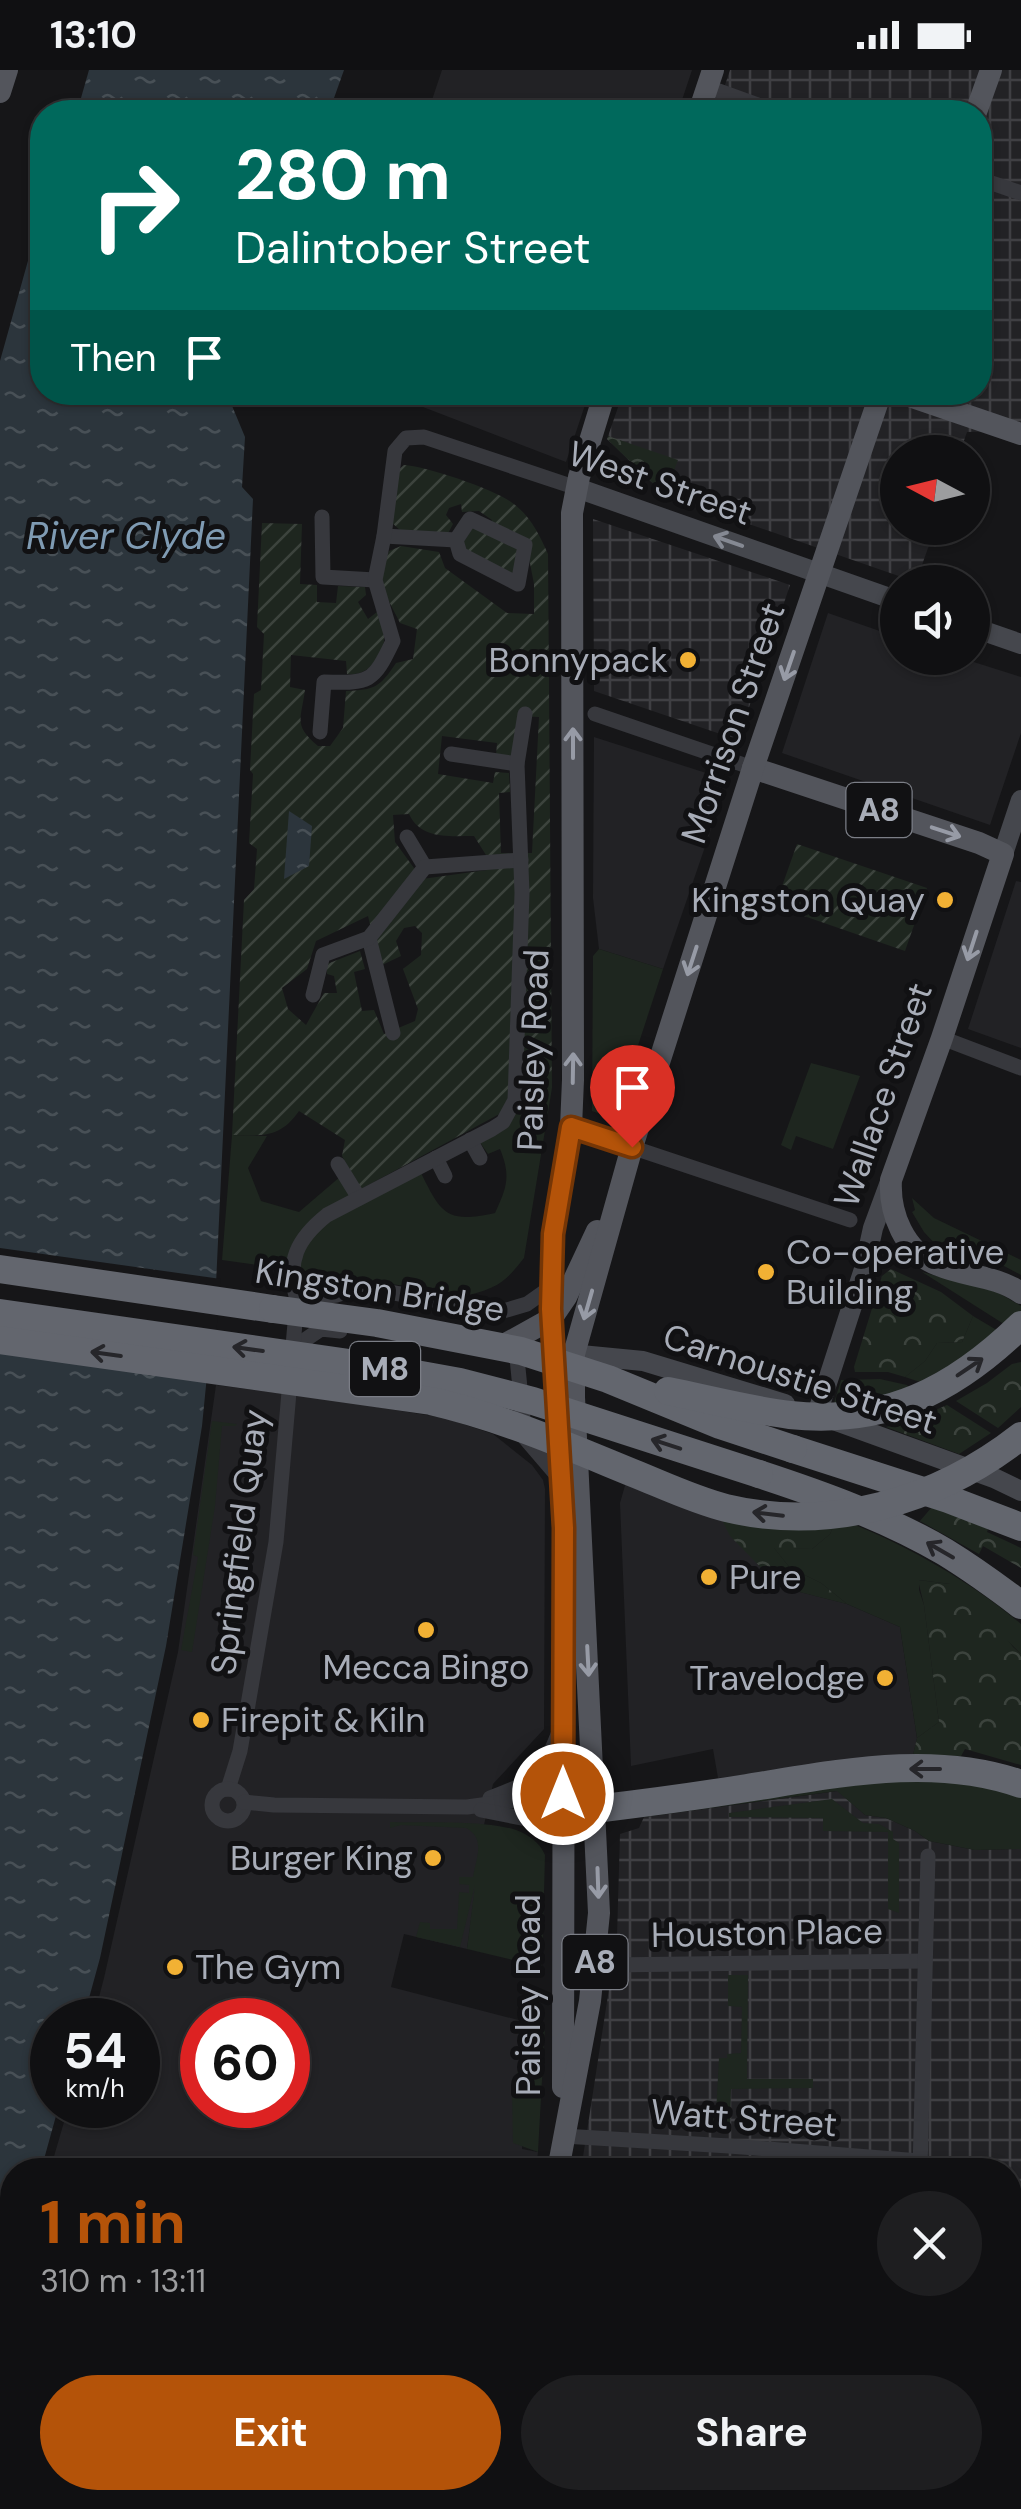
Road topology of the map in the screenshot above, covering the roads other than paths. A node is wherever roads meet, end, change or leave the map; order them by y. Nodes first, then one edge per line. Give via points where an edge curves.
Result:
1 (7, 70) edge
2 (991, 70) edge
3 (710, 79) edge
4 (0, 92) edge
5 (753, 100) edge
6 (980, 100) edge
7 (992, 183) edge
8 (1021, 194) edge
9 (601, 405) edge
10 (877, 405) edge
11 (936, 405) edge
12 (1021, 434) edge
13 (577, 488) junction
14 (322, 518) dead end
15 (384, 536) junction
16 (456, 540) junction
17 (820, 574) junction
18 (374, 580) junction
19 (880, 594) edge
20 (990, 633) edge
21 (1021, 644) edge
22 (525, 714) dead end
23 (595, 714) dead end
24 (320, 732) dead end
25 (451, 754) dead end
26 (517, 764) junction
27 (754, 768) junction
28 (1021, 800) edge
29 (407, 837) dead end
30 (1012, 856) edge
31 (521, 860) junction
32 (424, 867) junction
33 (502, 920) dead end
34 (521, 920) junction
35 (368, 938) junction
36 (313, 994) dead end
37 (393, 1033) dead end
38 (942, 1038) junction
39 (1021, 1068) edge
40 (571, 1127) junction
41 (470, 1140) junction
42 (632, 1147) junction
43 (436, 1158) junction
44 (480, 1158) dead end
45 (338, 1164) dead end
46 (624, 1174) junction
47 (445, 1176) dead end
48 (891, 1180) junction
49 (359, 1198) junction
50 (850, 1220) dead end
51 (0, 1270) edge
52 (552, 1287) junction
53 (1021, 1293) edge
54 (297, 1300) junction
55 (0, 1314) edge
56 (551, 1319) junction
57 (1021, 1325) edge
58 (0, 1340) edge
59 (509, 1347) junction
60 (293, 1348) junction
61 (563, 1353) junction
62 (643, 1362) junction
63 (608, 1379) junction
64 (574, 1397) junction
65 (817, 1414) junction
66 (1021, 1436) edge
67 (561, 1481) junction
68 (1021, 1491) edge
69 (1021, 1527) edge
70 (1021, 1605) edge
71 (563, 1722) junction
72 (1021, 1784) edge
73 (228, 1789) junction
74 (563, 1794) junction
75 (594, 1797) junction
76 (244, 1802) junction
77 (467, 1806) junction
78 (563, 1824) junction
79 (928, 1856) dead end
80 (925, 1960) junction
81 (610, 1964) dead end
82 (564, 2136) junction
83 (560, 2158) edge
84 (850, 2158) edge
85 (920, 2158) edge

1 - 4 main road
2 - 6 main road
3 - 5 street
7 - 8 street
9 - 13 main road, A8
10 - 17 main road, A8
11 - 12 main road
13 - 15 street, West Street via 411,436 394,457
17 -> 13 street, West Street
40 -> 13 main road, Paisley Road / A8
14 - 18 street via 323,577
15 - 16 street
15 - 18 street
16 - 16 street via 460,554 518,584 525,545 470,519
17 - 19 street, West Street
17 -> 27 main road, Morrison Street / A8
18 - 24 street via 393,641 379,670 359,682 324,682
20 - 21 street
22 - 26 street, Springfield Quay
23 - 27 street
25 - 26 street
26 - 31 street, Springfield Quay
27 -> 30 main road, A8
27 -> 42 main road, Morrison Street / A8
28 - 30 street, Wallace Street
29 - 32 street
30 -> 38 main road, Wallace Street
31 - 32 street
31 - 34 street, Springfield Quay
32 - 35 street
33 - 34 street
34 - 41 street, Springfield Quay via 515,1100 503,1122
35 - 36 street via 323,955
35 - 37 street
38 - 39 street
38 - 48 main road, Wallace Street
40 - 42 street
40 - 52 main road, Paisley Road / A8 via 553,1234
41 - 43 street, Springfield Quay
41 - 44 street
42 - 46 main road, Morrison Street / A8
42 - 50 street
43 - 47 street
43 - 49 street, Springfield Quay
45 - 49 street
46 - 56 main road
46 -> 61 main road, Morrison Street / A8
48 - 53 main road via 902,1232 925,1257 1006,1282
48 - 65 street, Wallace Street
49 - 54 street, Springfield Quay via 327,1215 300,1244 292,1276
51 - 63 highway, Kingston Bridge / M8, bridge via 446,1335
52 - 54 street via 500,1312 361,1288
52 - 56 main road, Paisley Road / A8
54 - 60 street, Springfield Quay
70 -> 55 highway, M8, bridge via 904,1530 840,1502 533,1401 377,1367
56 - 59 main road
56 - 61 main road, Paisley Road / A8
63 -> 57 highway, bridge via 786,1414 864,1414 920,1398 987,1356
66 -> 58 highway, bridge via 986,1463 893,1504 827,1516 764,1514 724,1507 450,1406
59 - 60 street via 321,1329
59 - 61 street
59 - 67 street via 524,1438
60 - 73 street, Springfield Quay via 276,1542
61 - 62 street, Carnoustie Street
61 - 64 main road, Paisley Road / A8
61 - 67 main road, Paisley Road / A8
62 - 64 street
62 - 65 street, Carnoustie Street
63 - 69 highway, Kingston Bridge / M8, bridge via 720,1425
64 -> 75 main road, Paisley Road / A8
65 - 68 street, Carnoustie Street
67 - 71 main road, Paisley Road / A8
71 - 74 main road, Paisley Road / A8
71 - 77 street via 535,1778
72 -> 75 highway via 936,1768
73 - 76 street
73 - 76 street, Springfield Quay via 214,1800 218,1816 236,1818
74 - 75 main road
74 - 77 street
74 - 78 main road, Paisley Road / A8
75 - 78 main road
75 -> 82 main road, Paisley Road / A8 via 597,1950
76 - 77 street, Springfield Quay
77 - 78 street
78 - 82 main road, Paisley Road / A8
79 - 80 street
80 - 81 street, Houston Place
80 - 85 street
82 - 83 main road, Paisley Road / A8
82 - 84 street, Watt Street

